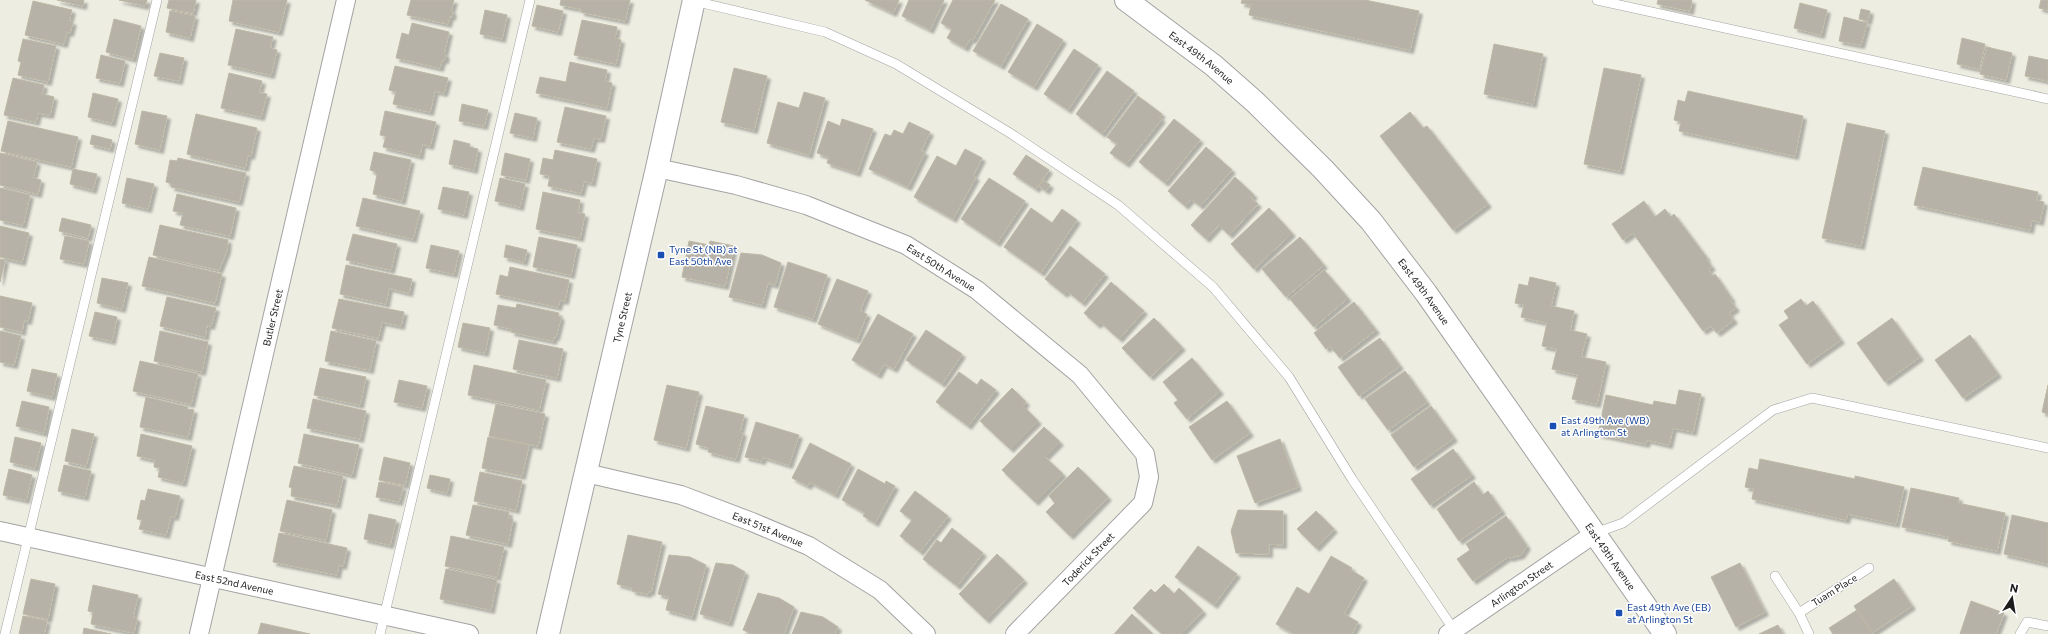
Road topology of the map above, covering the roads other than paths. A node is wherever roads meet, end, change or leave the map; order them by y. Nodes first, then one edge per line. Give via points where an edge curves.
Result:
1 (157, 0) edge
2 (346, 0) edge
3 (530, 0) edge
4 (1126, 0) edge
5 (1598, 0) edge
6 (694, 1) edge
7 (2048, 99) edge
8 (658, 168) junction
9 (2048, 448) edge
10 (586, 473) junction
11 (1148, 477) joint
12 (0, 531) edge
13 (1594, 534) junction
14 (28, 537) junction
15 (1869, 568) dead end
16 (1775, 576) dead end
17 (212, 578) junction
18 (1799, 613) junction
19 (384, 616) junction
20 (2048, 626) edge
21 (1451, 632) edge
22 (5, 634) edge
23 (199, 634) edge
24 (380, 634) edge
25 (469, 634) edge
26 (548, 634) edge
27 (926, 634) edge
28 (1015, 634) edge
29 (1665, 634) edge
30 (1809, 634) edge
31 (2020, 634) edge

1 - 14 lane
2 - 17 street, Butler Street
3 - 19 lane
4 - 13 street, East 49th Avenue via 1213,65 1255,102 1372,221 1426,293
5 - 7 lane
6 - 8 street, Tyne Street
6 - 21 lane via 825,32 896,64 1010,132 1118,205 1213,287 1289,377
8 - 10 street, Tyne Street
8 - 11 street, East 50th Avenue via 736,185 806,205 906,245 977,290 1080,375 1146,454
9 - 13 lane via 1812,398 1773,410 1623,523
10 - 26 street, Tyne Street
10 - 27 street, East 51st Avenue via 681,495 809,546 880,590
11 - 28 street, Toderick Street via 1143,503
12 - 14 street, East 52nd Avenue
13 - 21 street, Arlington Street
13 - 29 street, East 49th Avenue
14 - 17 street, East 52nd Avenue
14 - 22 lane
15 - 18 lane, Tuam Place
16 - 18 lane
17 - 19 street, East 52nd Avenue
17 - 23 street, Butler Street
18 - 30 lane
19 - 24 lane
19 - 25 street, East 52nd Avenue
20 - 31 lane via 2027,622

